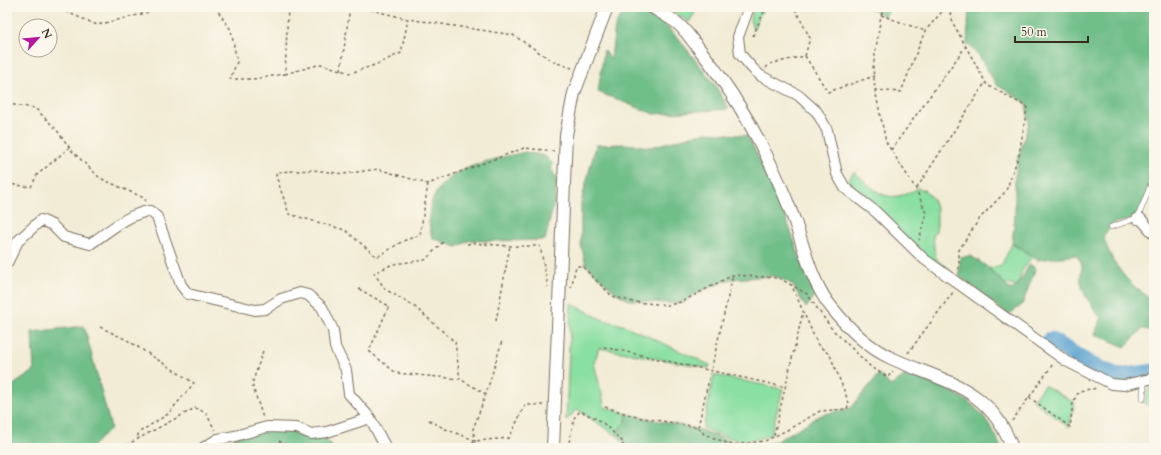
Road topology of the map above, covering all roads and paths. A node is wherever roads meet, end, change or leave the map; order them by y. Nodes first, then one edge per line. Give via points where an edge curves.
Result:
1 (55, 7) edge
2 (142, 7) edge
3 (157, 7) edge
4 (215, 7) edge
5 (288, 7) edge
6 (350, 7) edge
7 (359, 7) edge
8 (607, 7) edge
9 (652, 7) edge
10 (749, 7) edge
11 (766, 7) edge
12 (794, 7) edge
13 (885, 7) edge
14 (947, 7) edge
15 (146, 13) junction
16 (881, 15) junction
17 (408, 19) junction
18 (925, 31) junction
19 (753, 36) dead end
20 (966, 46) junction
21 (805, 56) junction
22 (341, 70) junction
23 (581, 72) junction
24 (285, 74) junction
25 (761, 76) junction
26 (874, 76) junction
27 (986, 82) junction
28 (875, 90) junction
29 (7, 104) edge
30 (70, 147) junction
31 (891, 150) junction
32 (566, 152) junction
33 (1154, 163) edge
34 (7, 184) edge
35 (428, 184) junction
36 (916, 189) junction
37 (150, 211) junction
38 (1138, 218) junction
39 (1111, 227) dead end
40 (1154, 234) edge
41 (442, 242) dead end
42 (467, 244) dead end
43 (510, 246) junction
44 (916, 251) junction
45 (7, 264) edge
46 (732, 275) junction
47 (791, 284) junction
48 (958, 285) junction
49 (360, 289) dead end
50 (560, 293) junction
51 (803, 312) junction
52 (496, 320) dead end
53 (100, 327) dead end
54 (502, 341) dead end
55 (604, 347) dead end
56 (263, 351) dead end
57 (1058, 356) junction
58 (902, 362) junction
59 (711, 370) junction
60 (460, 379) junction
61 (1149, 380) edge
62 (1114, 384) junction
63 (785, 387) junction
64 (486, 394) junction
65 (1029, 397) junction
66 (1143, 399) dead end
67 (555, 405) junction
68 (605, 407) dead end
69 (370, 418) junction
70 (429, 420) dead end
71 (267, 426) junction
72 (698, 427) junction
73 (1006, 431) junction
74 (774, 436) junction
75 (220, 439) junction
76 (138, 440) junction
77 (279, 441) dead end
78 (475, 441) junction
79 (568, 447) edge
80 (120, 448) edge
81 (203, 448) edge
82 (293, 448) edge
83 (386, 448) edge
84 (468, 448) edge
85 (476, 448) edge
86 (553, 448) edge
87 (573, 448) edge
88 (621, 448) edge
89 (1012, 448) edge

1 - 15 path via 97,25
2 - 15 path
3 - 15 path
4 - 24 path via 231,30 237,62 230,79 253,79
5 - 24 path
6 - 22 path
7 - 17 path
8 - 23 street
9 - 58 street via 678,24 709,61 742,113 774,172 795,222 815,281 830,306 850,329 869,345
10 - 25 street via 738,37 740,54
11 - 19 path
12 - 21 path via 810,38
13 - 16 path
14 - 18 path
14 - 20 path
16 - 18 path
16 - 26 path
17 - 22 path via 402,53 375,65 350,72
17 - 23 path via 513,35 554,62
18 - 28 path via 901,92
20 - 27 path
20 - 31 path
21 - 25 path via 769,64
21 - 26 path via 828,92
22 - 24 path via 321,64
23 - 32 street via 566,135
25 - 44 street via 798,95 817,112 827,130 837,174 845,188 876,212
26 - 28 path
27 - 36 path
27 - 48 path via 987,85 1027,107 1019,155 1006,191 980,218 959,250
28 - 31 path via 886,142
29 - 30 path via 35,108
30 - 34 path via 37,175 31,187
30 - 37 path via 100,178 144,198
31 - 36 path
32 - 35 path via 524,148
32 - 50 street
33 - 38 lane via 1150,187
35 - 35 path via 378,169 344,174 313,170 277,172 276,176 289,214 345,230 377,257 403,241 420,235
36 - 44 path via 926,213
37 - 45 street via 142,212 125,221 90,244 64,237 52,225 41,220 18,241
37 - 69 street via 157,217 181,285 188,294 255,310 265,309 281,299 300,293 308,295 322,306 333,330 335,347 346,370 349,394
38 - 39 lane
38 - 40 street
41 - 60 path via 425,260 393,264 374,273 384,289 415,307 456,342
42 - 43 path
43 - 50 path via 540,246 547,287
43 - 52 path
44 - 48 street
46 - 47 path via 779,278
46 - 50 path via 681,302 669,305 634,302 612,296 582,266 576,266 572,288
46 - 59 path
47 - 51 path
47 - 58 path via 807,294 832,329 872,368 888,377
48 - 57 street
48 - 58 path
49 - 60 path via 389,306 369,351 396,373
50 - 67 street
51 - 63 path
51 - 74 path via 818,346 830,355 849,403 847,410 820,411
53 - 76 path via 127,340 194,383 168,414 138,433
54 - 64 path
55 - 59 path
56 - 71 path via 252,384
57 - 62 street
57 - 65 path
58 - 73 street via 964,389 988,407
59 - 63 path
59 - 72 path
60 - 64 path
61 - 62 street via 1124,385
61 - 66 lane
62 - 65 path via 1079,391 1073,402 1070,426
63 - 74 path
64 - 78 path via 473,429
65 - 73 path
67 - 78 path via 525,405 509,438
67 - 86 street
68 - 72 path via 637,417
69 - 71 street via 342,428 311,434 297,428
69 - 83 street
70 - 78 path
71 - 75 street
72 - 74 path via 704,434 732,445 765,441
73 - 89 street
75 - 76 path via 206,413 195,408
75 - 81 street
76 - 80 path
77 - 82 path
78 - 84 path
78 - 85 path
79 - 87 path
79 - 88 path via 574,418 580,411 601,421 624,443

